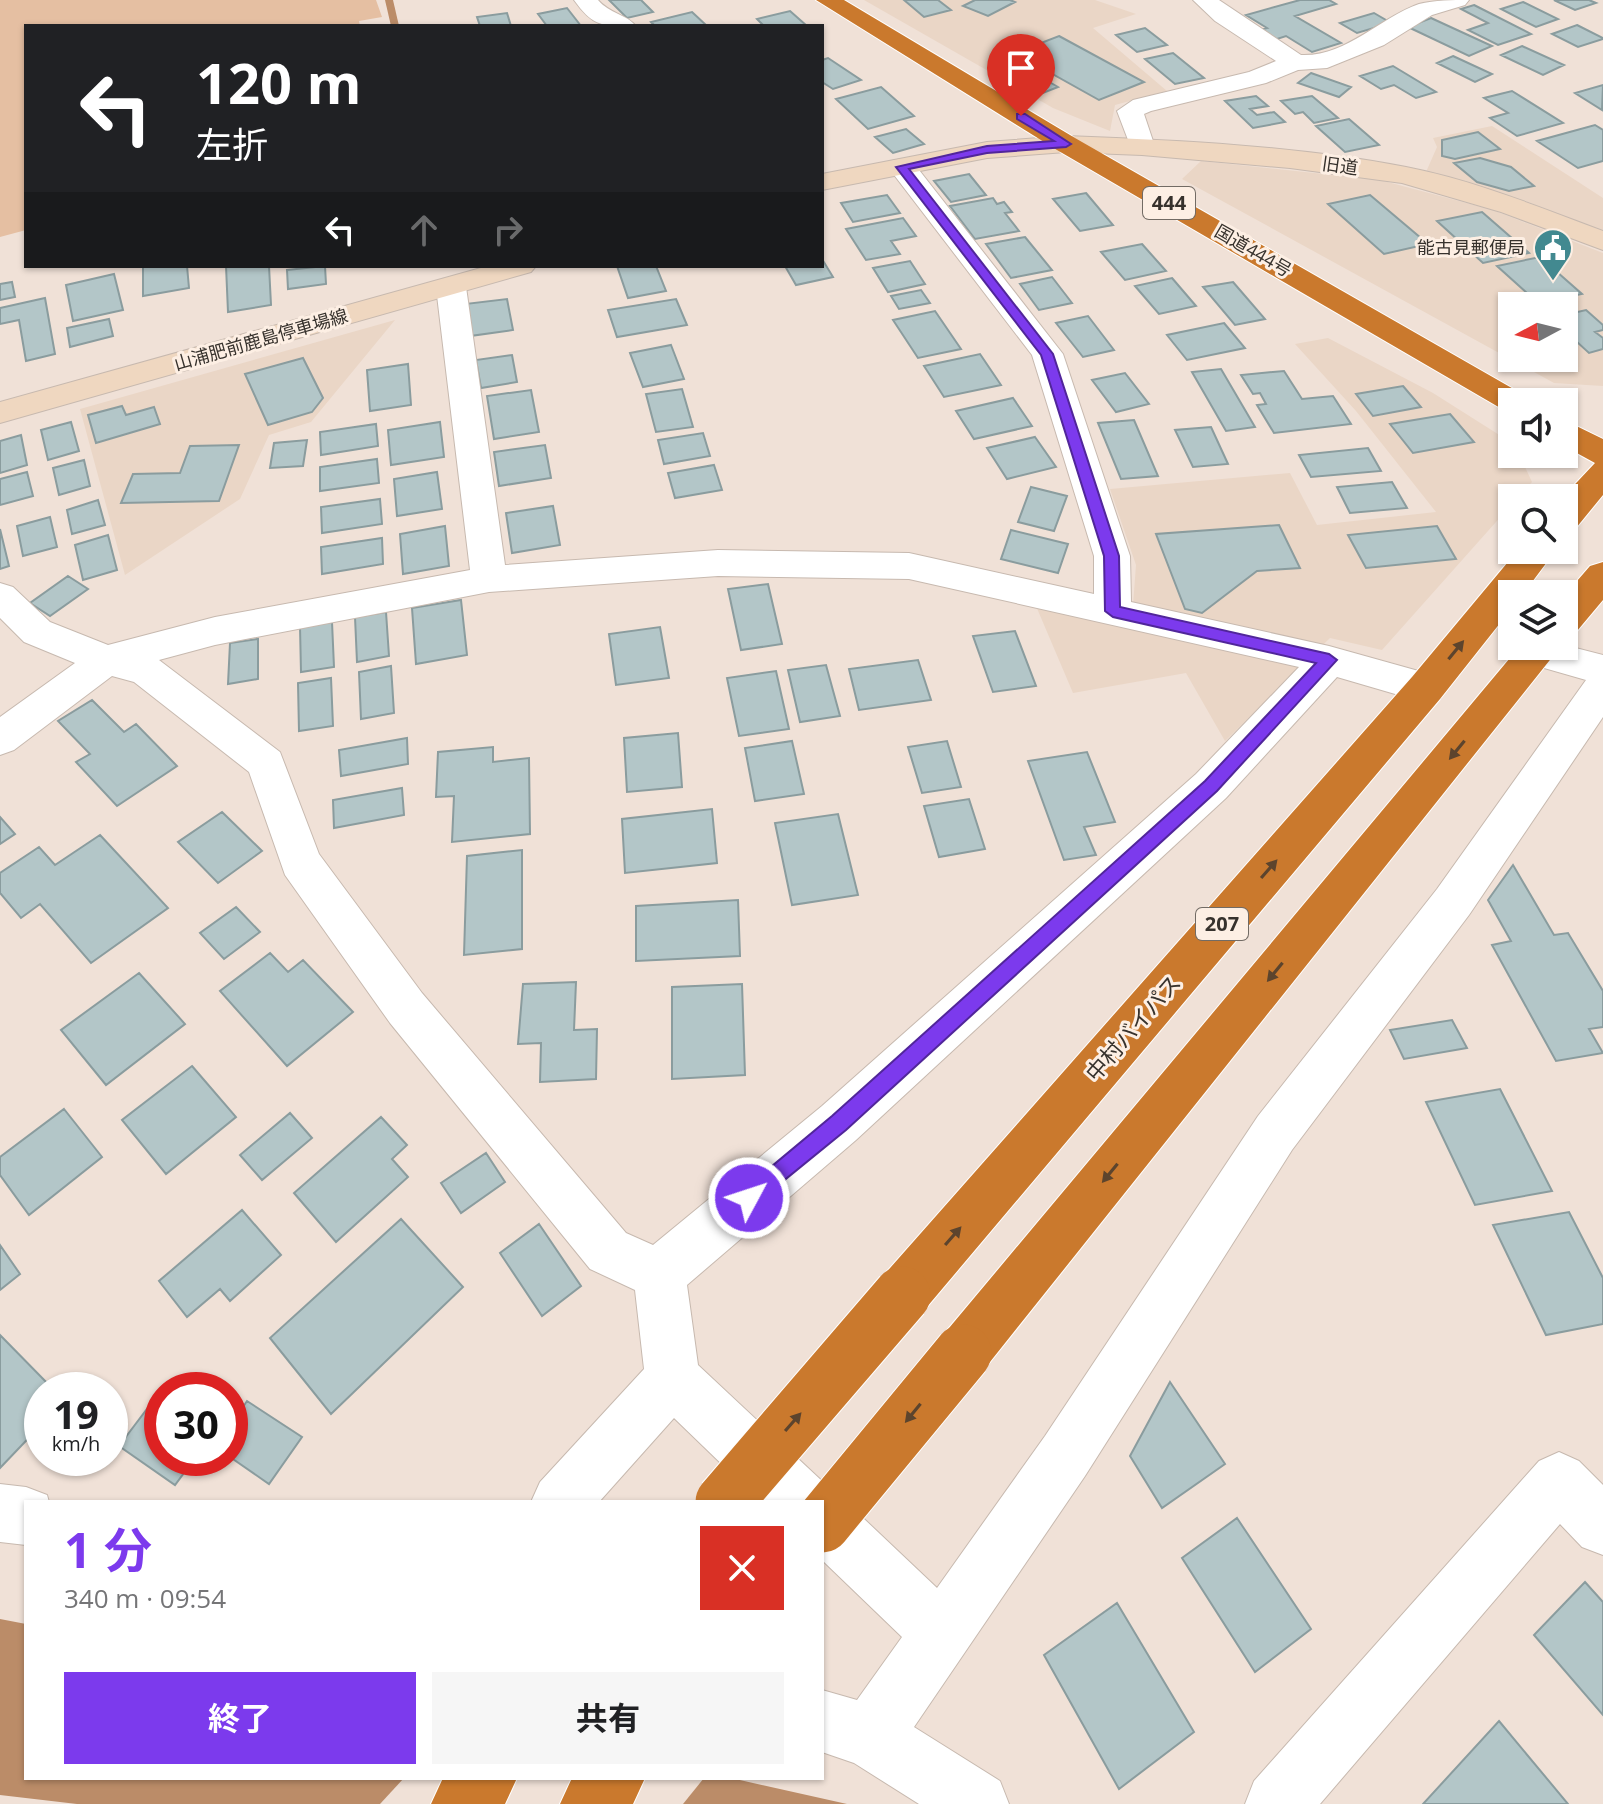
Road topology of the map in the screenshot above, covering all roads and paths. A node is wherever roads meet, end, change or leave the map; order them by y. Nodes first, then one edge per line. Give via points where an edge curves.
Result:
1 (586, 0) edge
2 (828, 0) edge
3 (1205, 0) edge
4 (1457, 0) edge
5 (619, 24) edge
6 (1295, 62) junction
7 (1066, 144) junction
8 (1142, 147) junction
9 (902, 167) junction
10 (824, 182) edge
11 (1603, 241) edge
12 (514, 268) edge
13 (451, 287) junction
14 (1498, 393) edge
15 (0, 413) edge
16 (1578, 439) edge
17 (1603, 454) edge
18 (1603, 472) edge
19 (1578, 502) edge
20 (1527, 564) edge
21 (1603, 575) edge
22 (489, 579) junction
23 (0, 596) edge
24 (1578, 605) edge
25 (1113, 611) junction
26 (1578, 656) edge
27 (106, 660) junction
28 (1329, 660) junction
29 (1532, 660) edge
30 (1603, 670) edge
31 (1603, 686) edge
32 (1426, 688) junction
33 (0, 739) edge
34 (659, 1274) junction
35 (673, 1379) junction
36 (562, 1500) edge
37 (726, 1500) edge
38 (801, 1500) edge
39 (0, 1513) edge
40 (24, 1516) edge
41 (824, 1520) edge
42 (824, 1524) edge
43 (1603, 1526) edge
44 (941, 1633) junction
45 (846, 1729) edge
46 (483, 1780) edge
47 (611, 1780) edge
48 (463, 1804) edge
49 (592, 1804) edge
50 (977, 1804) edge
51 (1277, 1804) edge

1 - 5 street via 599,16
2 - 7 highway, 国道444号 / 444
3 - 6 street
4 - 6 street via 1424,10 1375,40 1318,63
6 - 8 street via 1257,78 1130,111
7 - 8 main road, 旧道 / 444
7 - 9 main road via 987,150
7 - 14 highway, 国道444号 / 444
8 - 11 main road, 旧道 / 444 via 1405,175 1511,206
9 - 10 main road
9 - 25 street via 1047,354 1112,556
12 - 13 main road, 山浦肥前鹿島停車場線
13 - 15 main road, 山浦肥前鹿島停車場線
13 - 22 street
16 - 17 highway
18 - 19 highway
32 -> 20 highway, 中村バイパス / 207
21 - 24 highway
22 - 25 street via 718,563 909,566
22 - 27 street via 215,631
23 - 27 street via 37,632
25 - 28 street
26 - 30 street
27 - 33 street
27 - 34 street via 147,671 266,763 300,862 406,1008 608,1251
28 - 32 street
28 - 34 street via 1211,786 839,1123
29 -> 41 highway, bridge
31 - 44 street via 1453,902 1275,1133 1065,1456
37 -> 32 highway, 中村バイパス / 207, bridge
34 - 35 street
35 - 36 street
35 - 38 street
39 - 40 street
42 - 44 street
43 - 51 street via 1559,1481
44 - 45 street
45 - 50 street
46 - 48 highway
47 - 49 highway

